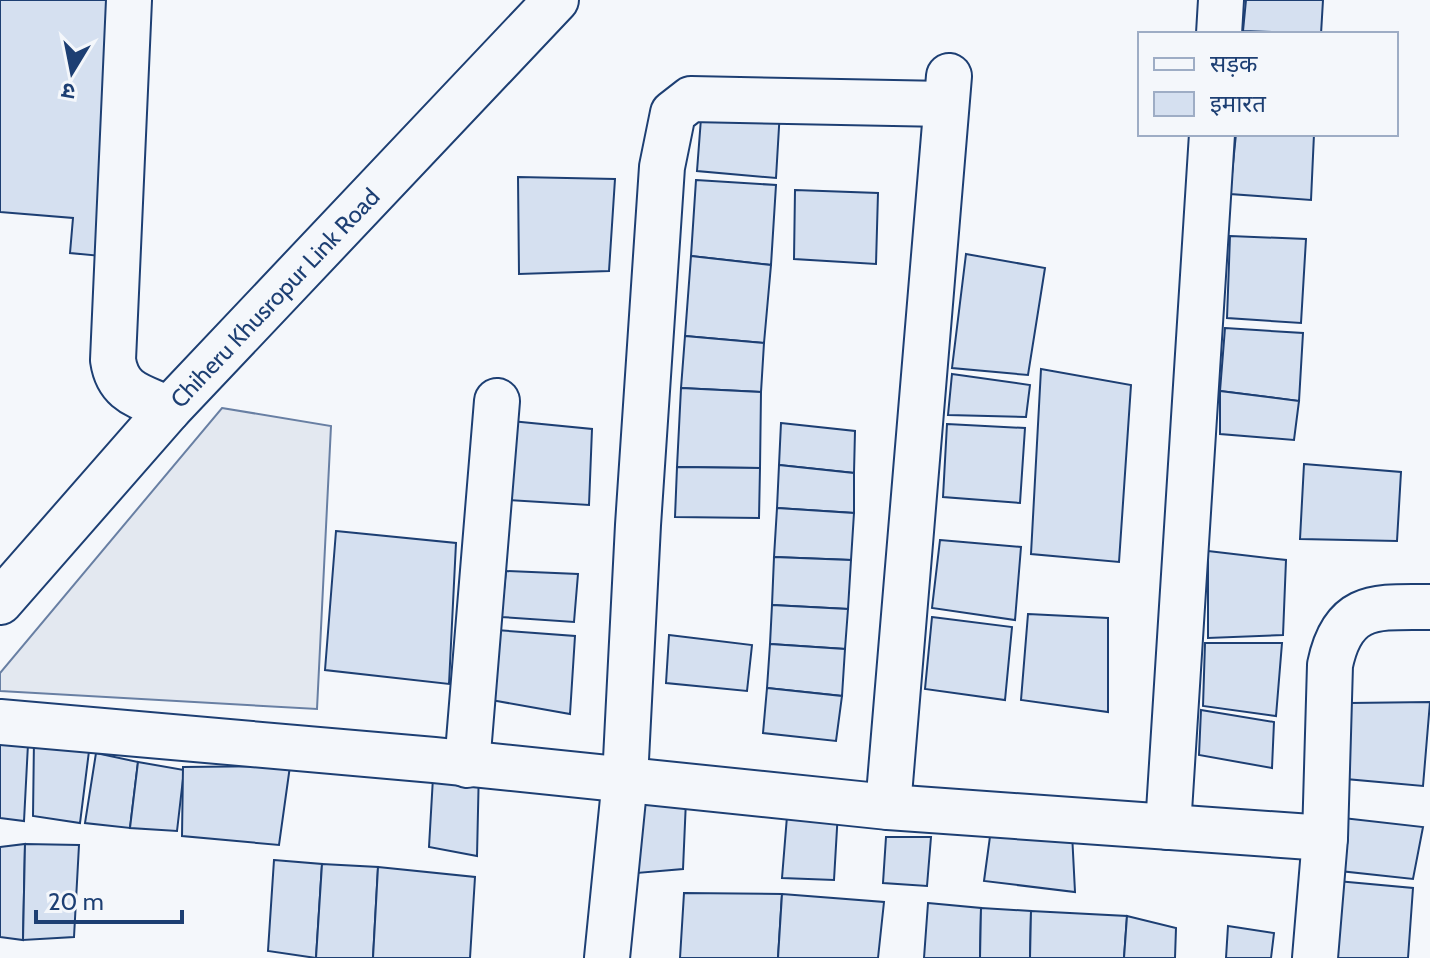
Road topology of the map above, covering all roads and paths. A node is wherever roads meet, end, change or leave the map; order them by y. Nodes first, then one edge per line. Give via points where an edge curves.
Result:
1 (129, 0) edge
2 (556, 0) edge
3 (1221, 0) edge
4 (1219, 32) edge
5 (1212, 136) edge
6 (497, 401) dead end
7 (169, 409) junction
8 (0, 602) edge
9 (1430, 607) edge
10 (0, 722) edge
11 (467, 765) junction
12 (625, 779) junction
13 (888, 807) junction
14 (1168, 827) junction
15 (1325, 838) junction
16 (607, 958) edge
17 (1315, 958) edge

1 - 7 street via 113,360 124,388
2 - 7 street, Chiheru Khusropur Link Road
3 - 4 street
5 - 14 street
6 - 11 street
7 - 8 street, Chiheru Khusropur Link Road
9 - 15 street via 1366,611 1347,623 1335,641
10 - 11 street
11 - 12 street
12 - 13 street
12 - 13 street via 662,167 673,113 691,99 948,89
12 - 16 street
13 - 14 street
14 - 15 street
15 - 17 street

